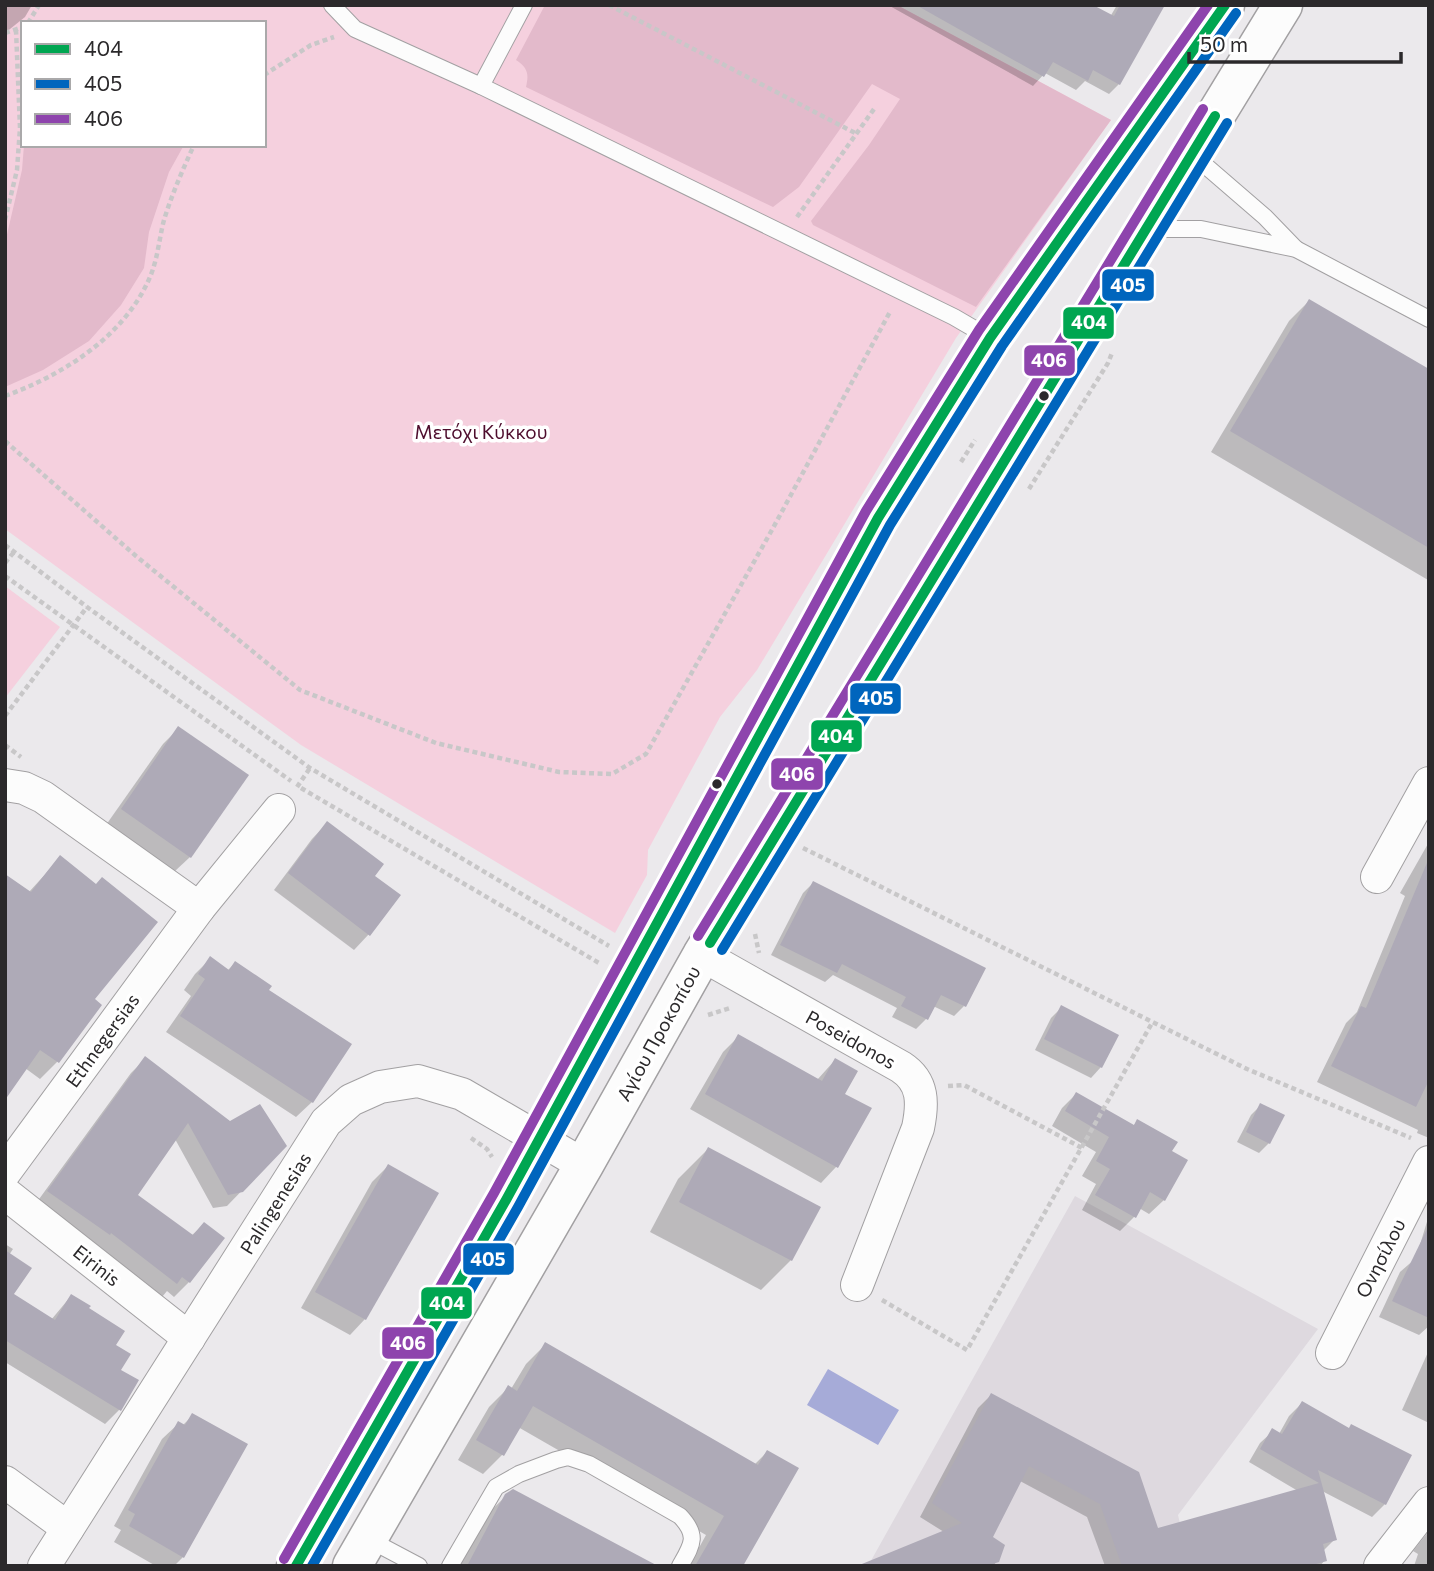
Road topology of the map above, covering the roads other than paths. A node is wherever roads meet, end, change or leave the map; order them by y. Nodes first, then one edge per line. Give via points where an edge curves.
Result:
1 (332, 5) edge
2 (524, 5) edge
3 (1225, 5) edge
4 (1283, 5) edge
5 (481, 86) junction
6 (1192, 154) junction
7 (1146, 229) junction
8 (1296, 249) junction
9 (1429, 319) edge
10 (990, 338) junction
11 (1429, 783) edge
12 (5, 785) edge
13 (288, 798) road end
14 (1377, 877) dead end
15 (199, 908) junction
16 (702, 955) junction
17 (540, 1139) junction
18 (1423, 1151) edge
19 (584, 1165) junction
20 (5, 1172) edge
21 (5, 1193) edge
22 (857, 1285) road end
23 (189, 1338) junction
24 (1332, 1353) dead end
25 (5, 1482) edge
26 (1429, 1503) edge
27 (68, 1528) junction
28 (359, 1552) edge
29 (44, 1566) edge
30 (296, 1566) edge
31 (419, 1566) edge
32 (450, 1566) edge
33 (680, 1566) edge
34 (1380, 1566) edge

1 - 5 lane via 355,29
2 - 5 lane
3 - 10 main road
4 - 6 main road, Αγίου Προκοπίου
5 - 10 lane
6 - 7 main road, Αγίου Προκοπίου
6 - 8 lane
7 - 8 lane via 1201,229
7 - 16 main road, Αγίου Προκοπίου
8 - 9 lane
10 - 17 main road via 878,518
11 - 14 street
12 - 15 street via 43,797
13 - 15 street, Ethnegersias
15 - 20 street, Ethnegersias
16 - 19 main road, Αγίου Προκοπίου
16 - 22 street, Poseidonos via 901,1067 912,1074 920,1089 918,1128
17 - 19 street, Palingenesias
17 - 23 street, Palingenesias via 462,1094 418,1081 380,1087 351,1100 326,1122
17 - 30 main road
18 - 24 street, Ονησίλου
19 - 28 main road, Αγίου Προκοπίου
21 - 23 street, Eirinis
23 - 27 street, Palingenesias
25 - 27 street
26 - 34 street
27 - 29 street, Palingenesias
28 - 31 lane
32 - 33 lane via 496,1487 568,1457 589,1464 680,1516 688,1524 692,1545

